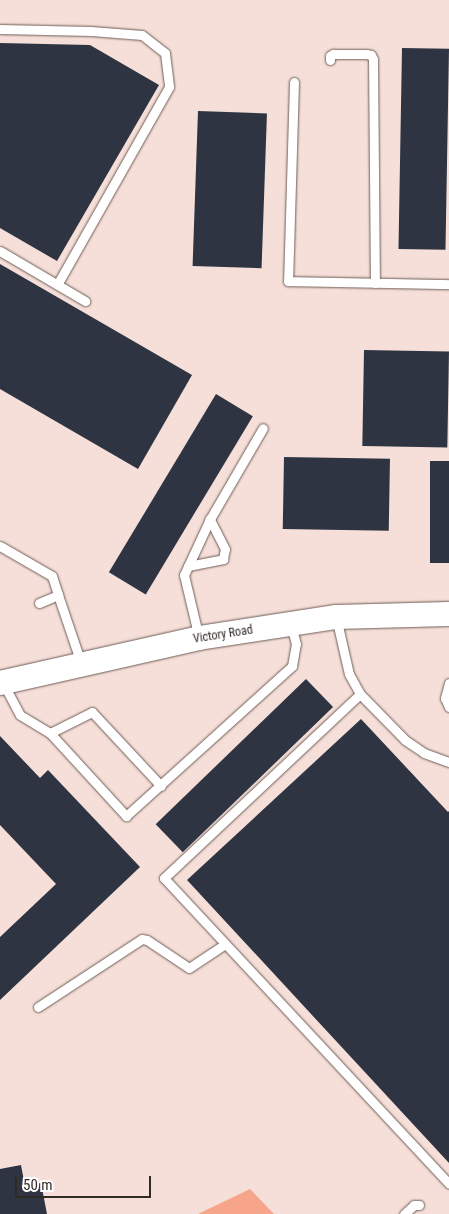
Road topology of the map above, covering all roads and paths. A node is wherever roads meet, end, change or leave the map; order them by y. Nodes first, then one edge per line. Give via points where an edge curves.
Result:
1 (0, 29) edge
2 (330, 60) dead end
3 (294, 82) dead end
4 (0, 251) edge
5 (375, 283) junction
6 (449, 284) edge
7 (57, 285) junction
8 (85, 301) dead end
9 (263, 428) dead end
10 (210, 519) junction
11 (0, 546) edge
12 (188, 566) junction
13 (58, 595) junction
14 (39, 602) dead end
15 (449, 614) edge
16 (336, 617) junction
17 (291, 624) junction
18 (199, 638) junction
19 (81, 663) junction
20 (449, 683) edge
21 (1, 685) edge
22 (360, 694) junction
23 (449, 707) edge
24 (50, 733) junction
25 (449, 762) edge
26 (161, 786) junction
27 (225, 944) junction
28 (38, 1007) dead end
29 (449, 1184) edge
30 (419, 1205) dead end
31 (404, 1214) edge

1 - 7 lane via 142,35 165,53 169,87
2 - 5 lane via 333,54 366,54 373,59
3 - 5 lane via 288,281
4 - 7 lane
5 - 6 lane
7 - 8 lane
9 - 10 lane
10 - 12 lane
10 - 12 lane via 225,549 223,559
11 - 13 lane via 52,576
12 - 18 lane via 184,575
13 - 14 lane
13 - 19 lane
15 - 16 street, Victory Road
16 - 17 street, Victory Road
16 - 22 lane via 349,674
17 - 18 street, Victory Road
17 - 26 lane via 296,644 292,666
18 - 19 street, Victory Road
19 - 21 street, Victory Road
20 - 23 lane via 445,698
21 - 24 lane via 20,715
22 - 25 lane via 405,740 424,753
22 - 27 lane via 164,878
24 - 26 lane via 92,712
24 - 26 lane via 126,816
27 - 28 lane via 189,968 142,939
27 - 29 lane
30 - 31 lane via 414,1205

